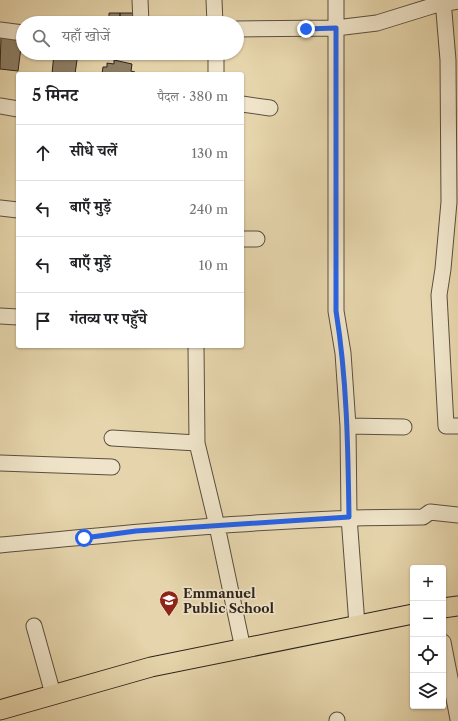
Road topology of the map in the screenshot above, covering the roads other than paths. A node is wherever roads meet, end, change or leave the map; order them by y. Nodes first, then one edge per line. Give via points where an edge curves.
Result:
1 (140, 0) edge
2 (214, 0) edge
3 (336, 0) edge
4 (458, 1) edge
5 (443, 2) edge
6 (141, 16) edge
7 (215, 16) edge
8 (336, 28) junction
9 (244, 29) edge
10 (0, 30) edge
11 (16, 32) edge
12 (216, 60) edge
13 (216, 72) edge
14 (244, 104) edge
15 (0, 106) edge
16 (270, 108) dead end
17 (16, 109) edge
18 (0, 208) edge
19 (16, 210) edge
20 (244, 239) edge
21 (257, 239) dead end
22 (0, 316) edge
23 (16, 317) edge
24 (196, 348) edge
25 (348, 426) junction
26 (458, 426) edge
27 (404, 427) dead end
28 (112, 438) dead end
29 (198, 443) junction
30 (0, 463) edge
31 (112, 467) dead end
32 (458, 515) edge
33 (349, 517) junction
34 (217, 526) junction
35 (0, 545) edge
36 (458, 606) edge
37 (446, 608) edge
38 (410, 615) edge
39 (357, 625) junction
40 (34, 626) dead end
41 (243, 649) junction
42 (446, 657) edge
43 (53, 694) junction
44 (0, 710) edge
45 (458, 718) edge

1 - 6 street
2 - 7 street
3 - 8 street
4 - 5 street
5 - 8 street via 377,23
5 - 26 street via 448,60 449,202 439,295 446,426
8 - 9 street
8 - 25 street via 336,311 343,353
10 - 11 street
12 - 13 street
14 - 16 street
15 - 17 street
18 - 19 street
20 - 21 street
22 - 23 street
24 - 29 street
25 - 27 street
25 - 33 street
28 - 29 street
29 - 34 street
30 - 31 street
32 - 33 street via 430,512 423,517
33 - 34 street
33 - 39 street
34 - 35 street via 136,531
34 - 41 street
36 - 37 main road
38 - 39 main road
39 - 41 main road
40 - 43 street
41 - 43 main road via 151,667
42 - 45 street
43 - 44 main road

